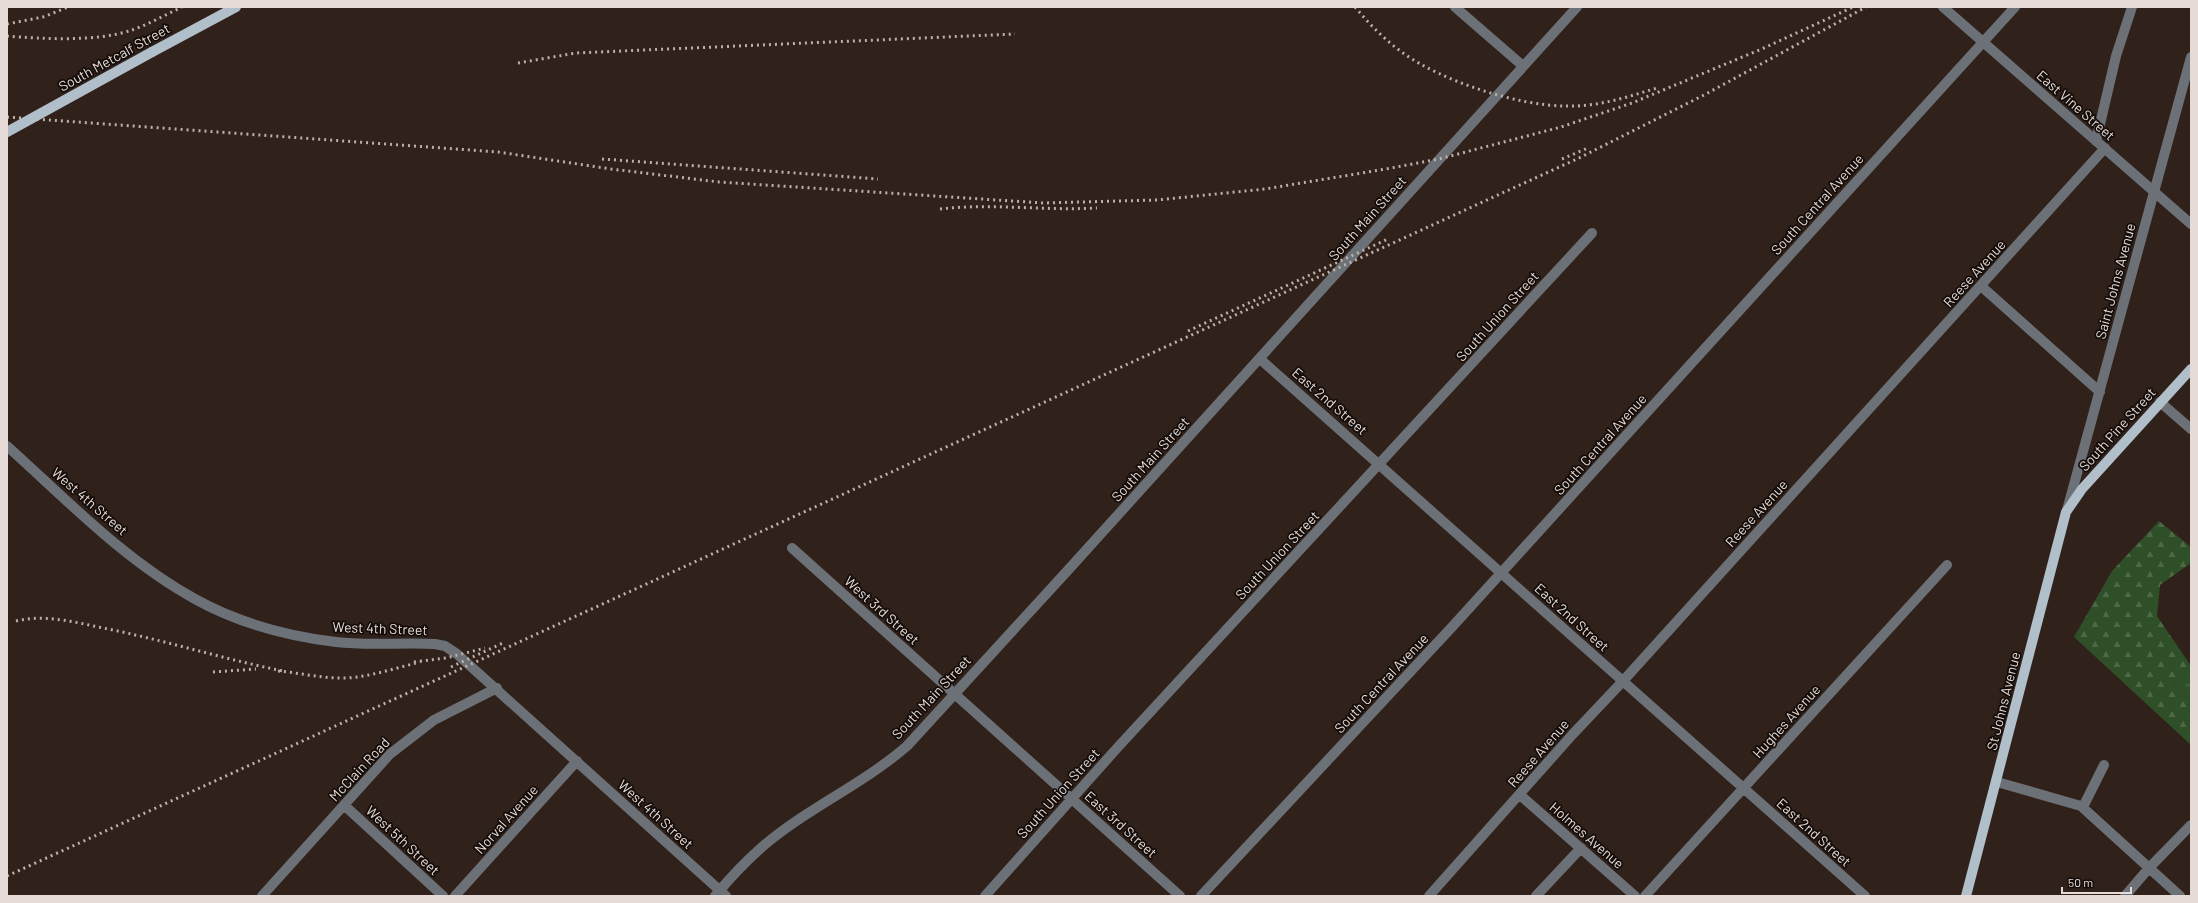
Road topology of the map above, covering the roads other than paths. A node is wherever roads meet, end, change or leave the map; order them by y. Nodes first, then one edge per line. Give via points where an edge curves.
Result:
1 (236, 7) edge
2 (1455, 7) edge
3 (1577, 7) edge
4 (1943, 7) edge
5 (2015, 7) edge
6 (2132, 7) edge
7 (1982, 42) junction
8 (2191, 57) edge
9 (1523, 66) junction
10 (7, 132) edge
11 (2096, 141) junction
12 (2105, 148) junction
13 (2154, 192) junction
14 (2191, 224) edge
15 (1592, 233) dead end
16 (1981, 286) junction
17 (1260, 359) junction
18 (2191, 369) edge
19 (2100, 392) junction
20 (2160, 402) junction
21 (2191, 429) edge
22 (7, 446) edge
23 (1380, 465) junction
24 (2066, 512) junction
25 (792, 548) dead end
26 (1947, 565) dead end
27 (1502, 573) junction
28 (1623, 681) junction
29 (497, 688) junction
30 (953, 694) junction
31 (577, 761) junction
32 (2104, 765) dead end
33 (1997, 782) junction
34 (1744, 789) junction
35 (1520, 795) junction
36 (1071, 799) junction
37 (344, 805) junction
38 (2083, 807) junction
39 (2191, 825) edge
40 (1581, 848) junction
41 (2149, 868) junction
42 (720, 894) edge
43 (262, 896) edge
44 (442, 896) edge
45 (455, 896) edge
46 (984, 896) edge
47 (1180, 896) edge
48 (1201, 896) edge
49 (1428, 896) edge
50 (1536, 896) edge
51 (1635, 896) edge
52 (1645, 896) edge
53 (1865, 896) edge
54 (1966, 896) edge
55 (2125, 896) edge
56 (2180, 896) edge

1 - 10 main road, South Metcalf Street, bridge
2 - 9 street
3 - 9 street, South Main Street
4 - 7 street, East Vine Street
5 - 7 street, South Central Avenue
6 - 11 street via 2116,56
7 - 11 street, East Vine Street
7 - 27 street, South Central Avenue
8 - 13 street, Saint Johns Avenue
9 - 17 street, South Main Street
11 - 12 street, East Vine Street
12 - 13 street, East Vine Street
12 - 16 street, Reese Avenue
13 - 14 street, East Vine Street
13 - 19 street, Saint Johns Avenue
15 - 23 street, South Union Street
16 - 19 street
16 - 28 street, Reese Avenue
17 - 23 street, East 2nd Street
17 - 30 street, South Main Street
18 - 20 main road, South Pine Street
19 - 24 street, Saint Johns Avenue
20 - 21 street
20 - 24 main road, South Pine Street via 2082,489
22 - 29 street, West 4th Street via 128,553 151,571 196,599 241,620 302,637 336,642 445,646
23 - 27 street, East 2nd Street
23 - 36 street, South Union Street
24 - 33 main road, St Johns Avenue
25 - 30 street, West 3rd Street
26 - 34 street, Hughes Avenue
27 - 28 street, East 2nd Street
27 - 48 street, South Central Avenue
28 - 34 street, East 2nd Street
28 - 35 street, Reese Avenue
29 - 31 street, West 4th Street
29 - 37 street, McClain Road via 452,709 421,728 390,754
30 - 36 street, East 3rd Street
30 - 42 street, South Main Street via 907,746 884,766 761,848
31 - 42 street, West 4th Street
31 - 45 street, Norval Avenue
32 - 38 street
33 - 38 street
33 - 54 main road, St Johns Avenue
34 - 52 street, Hughes Avenue
34 - 53 street, East 2nd Street
35 - 40 street, Holmes Avenue
35 - 49 street, Reese Avenue
36 - 46 street, South Union Street
36 - 47 street, East 3rd Street
37 - 43 street, McClain Road
37 - 44 street, West 5th Street
38 - 41 street
39 - 41 street
40 - 50 street
40 - 51 street, Holmes Avenue
41 - 55 street
41 - 56 street

